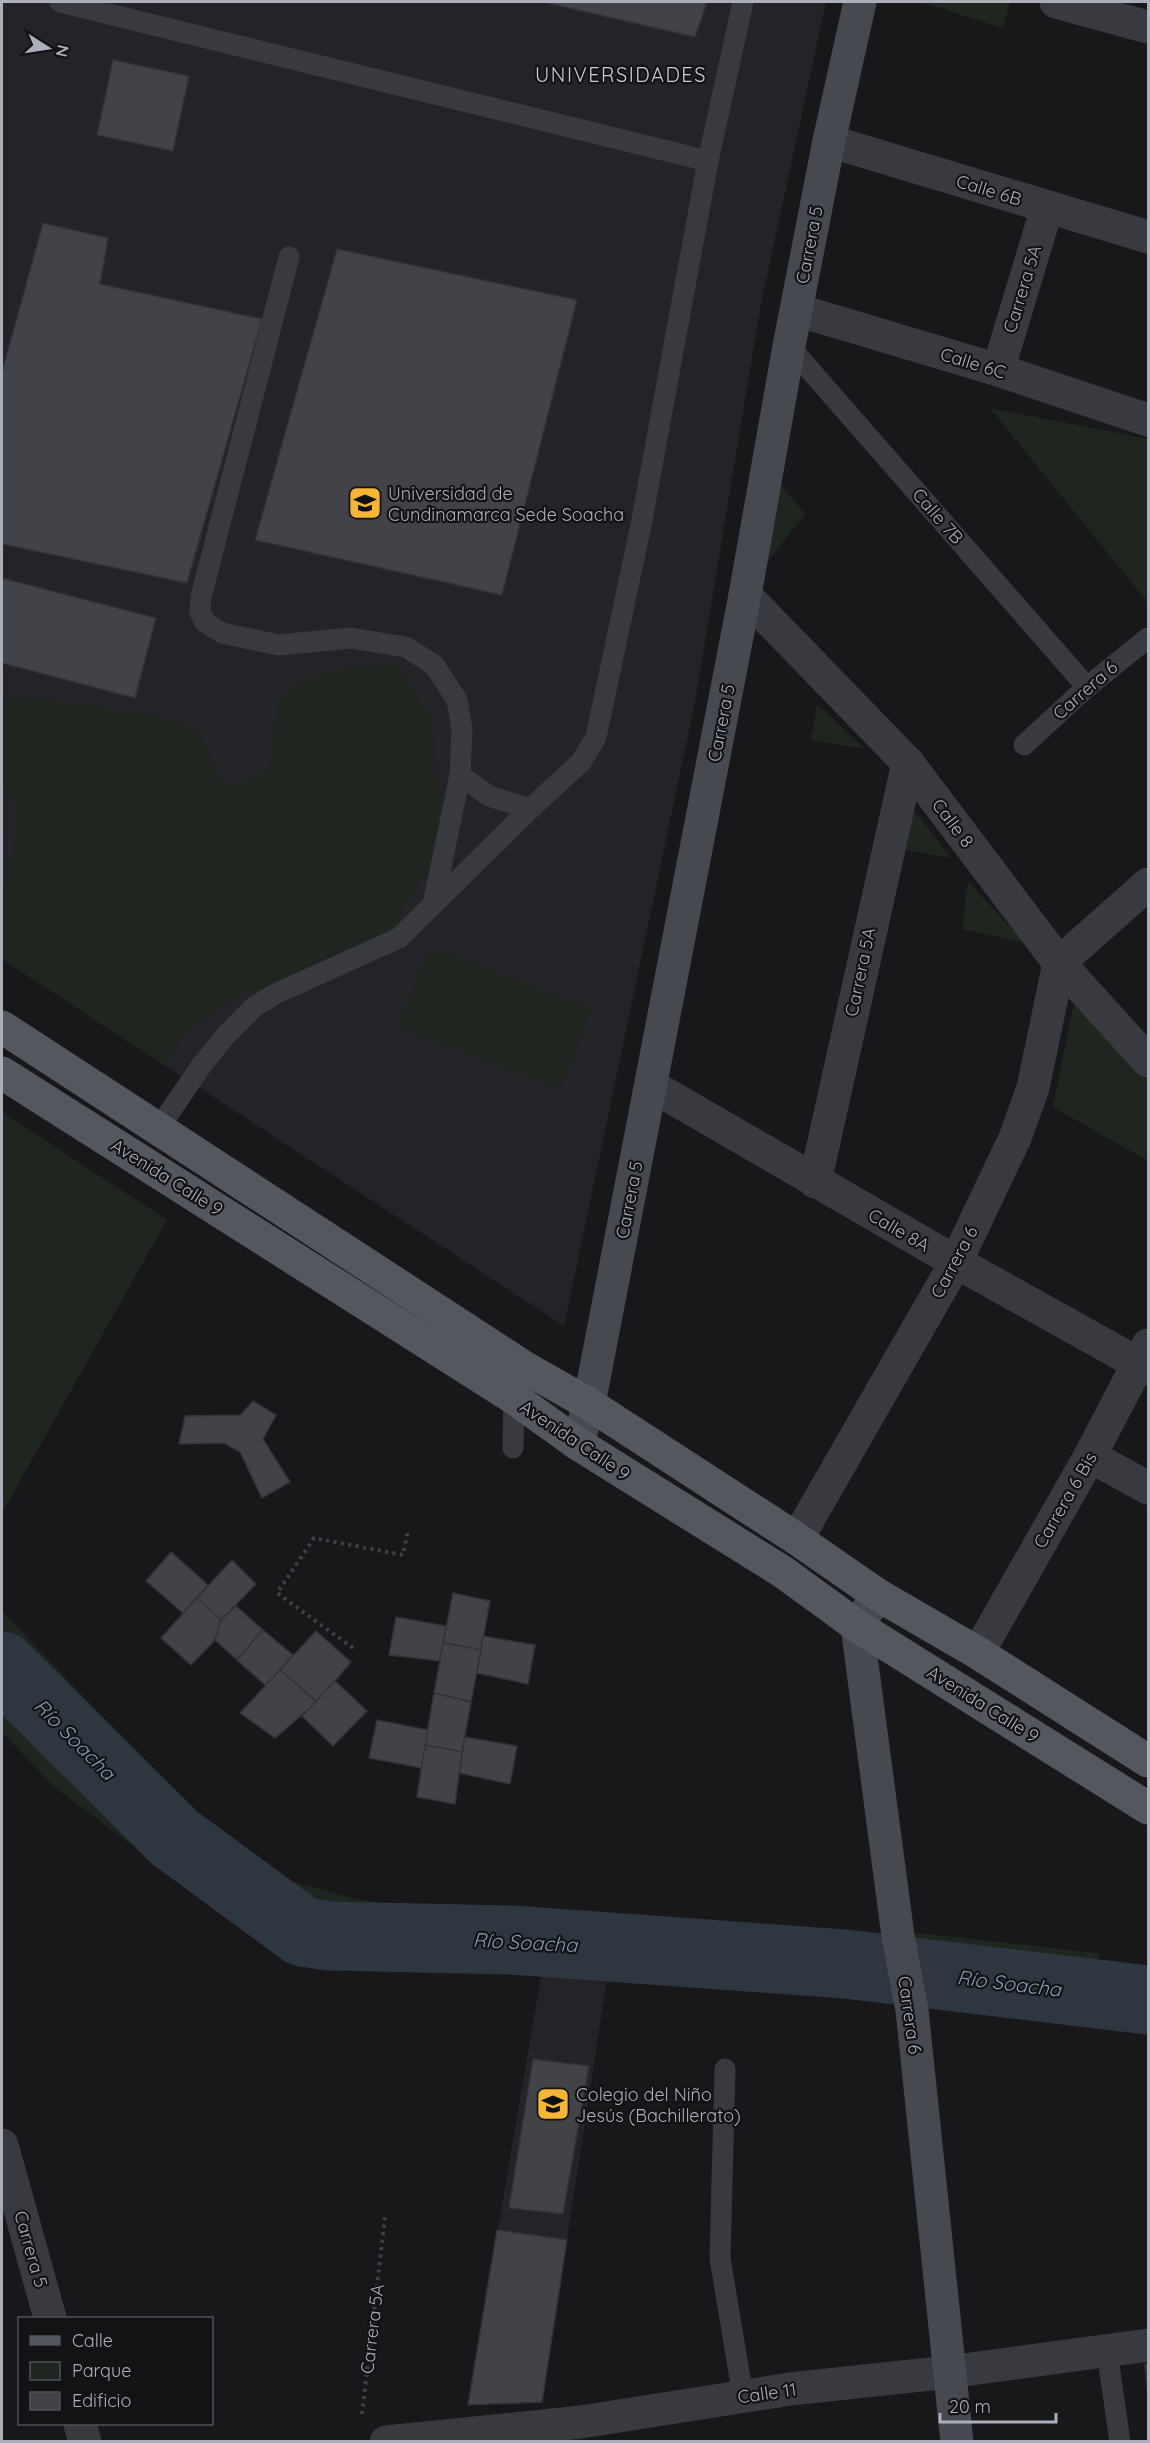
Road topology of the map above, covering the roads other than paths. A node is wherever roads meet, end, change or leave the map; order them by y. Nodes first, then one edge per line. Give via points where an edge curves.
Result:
1 (60, 2) edge
2 (743, 2) edge
3 (860, 2) edge
4 (1056, 2) edge
5 (1149, 27) edge
6 (829, 141) junction
7 (708, 160) junction
8 (1047, 208) junction
9 (1149, 237) edge
10 (289, 257) dead end
11 (797, 310) junction
12 (789, 346) junction
13 (998, 370) junction
14 (1149, 420) edge
15 (745, 595) junction
16 (1149, 638) edge
17 (1086, 687) junction
18 (1024, 745) dead end
19 (908, 763) junction
20 (459, 775) junction
21 (530, 809) junction
22 (1149, 884) edge
23 (433, 905) junction
24 (1059, 963) junction
25 (2, 1027) edge
26 (1149, 1061) edge
27 (2, 1072) edge
28 (652, 1086) junction
29 (159, 1128) junction
30 (815, 1182) junction
31 (956, 1262) junction
32 (1146, 1360) edge
33 (514, 1398) junction
34 (589, 1404) junction
35 (578, 1444) junction
36 (513, 1448) dead end
37 (1090, 1456) junction
38 (1149, 1488) edge
39 (797, 1539) junction
40 (878, 1594) junction
41 (857, 1626) junction
42 (978, 1653) junction
43 (1149, 1761) edge
44 (1149, 1808) edge
45 (725, 2069) dead end
46 (2, 2145) edge
47 (49, 2317) edge
48 (1149, 2345) edge
49 (1107, 2351) junction
50 (949, 2372) junction
51 (743, 2396) junction
52 (80, 2425) edge
53 (582, 2432) edge
54 (85, 2442) edge
55 (386, 2442) edge
56 (957, 2442) edge
57 (1120, 2442) edge

1 - 7 lane
2 - 7 lane
3 - 6 main road, Carrera 5
4 - 5 street
6 - 8 street, Calle 6B
6 - 11 main road, Carrera 5
7 - 21 lane via 641,525 596,737 581,762
8 - 9 street, Calle 6B
8 - 13 street, Carrera 5A
10 - 20 lane via 200,612 205,622 222,633 279,645 350,638 406,647 434,665 457,700 462,729
11 - 12 main road, Carrera 5
11 - 13 street, Calle 6C
12 - 15 main road, Carrera 5
12 - 17 lane, Calle 7B
13 - 14 street, Calle 6C
15 - 19 street, Calle 8
15 - 28 main road, Carrera 5
16 - 17 lane, Carrera 6
17 - 18 lane, Carrera 6
19 - 24 street, Calle 8
19 - 30 street, Carrera 5A
20 - 21 lane via 489,796
20 - 23 lane
21 - 23 lane
22 - 24 street
23 - 29 lane via 399,938 254,1007 201,1066
24 - 26 street, Calle 8
24 - 31 street, Carrera 6 via 1033,1088 1015,1138
25 - 29 main road, Avenida Calle 9
27 - 33 main road, Avenida Calle 9
28 - 30 street, Calle 8A
28 - 34 main road, Carrera 5
29 - 34 main road, Avenida Calle 9 via 524,1367
30 - 31 street, Calle 8A
31 - 32 street, Calle 8A
31 - 39 street, Carrera 6
32 - 37 street, Carrera 6 Bis
33 - 35 main road, Avenida Calle 9
33 - 36 lane
34 - 35 main road, Carrera 5
34 - 39 main road, Avenida Calle 9
35 - 41 main road, Avenida Calle 9 via 783,1572
37 - 38 street
37 - 42 street, Carrera 6 Bis
39 - 40 main road, Avenida Calle 9
40 - 41 main road
40 - 42 main road, Avenida Calle 9
41 - 44 main road, Avenida Calle 9
41 - 50 main road, Carrera 6 via 898,1936 912,2010
42 - 43 main road, Avenida Calle 9
45 - 51 lane via 720,2258
46 - 47 street, Carrera 5
48 - 49 street, Calle 11
49 - 50 street, Calle 11
49 - 57 lane
50 - 51 street, Calle 11
50 - 56 main road, Carrera 6
51 - 53 street, Calle 11
52 - 54 street
53 - 55 street, Calle 11

